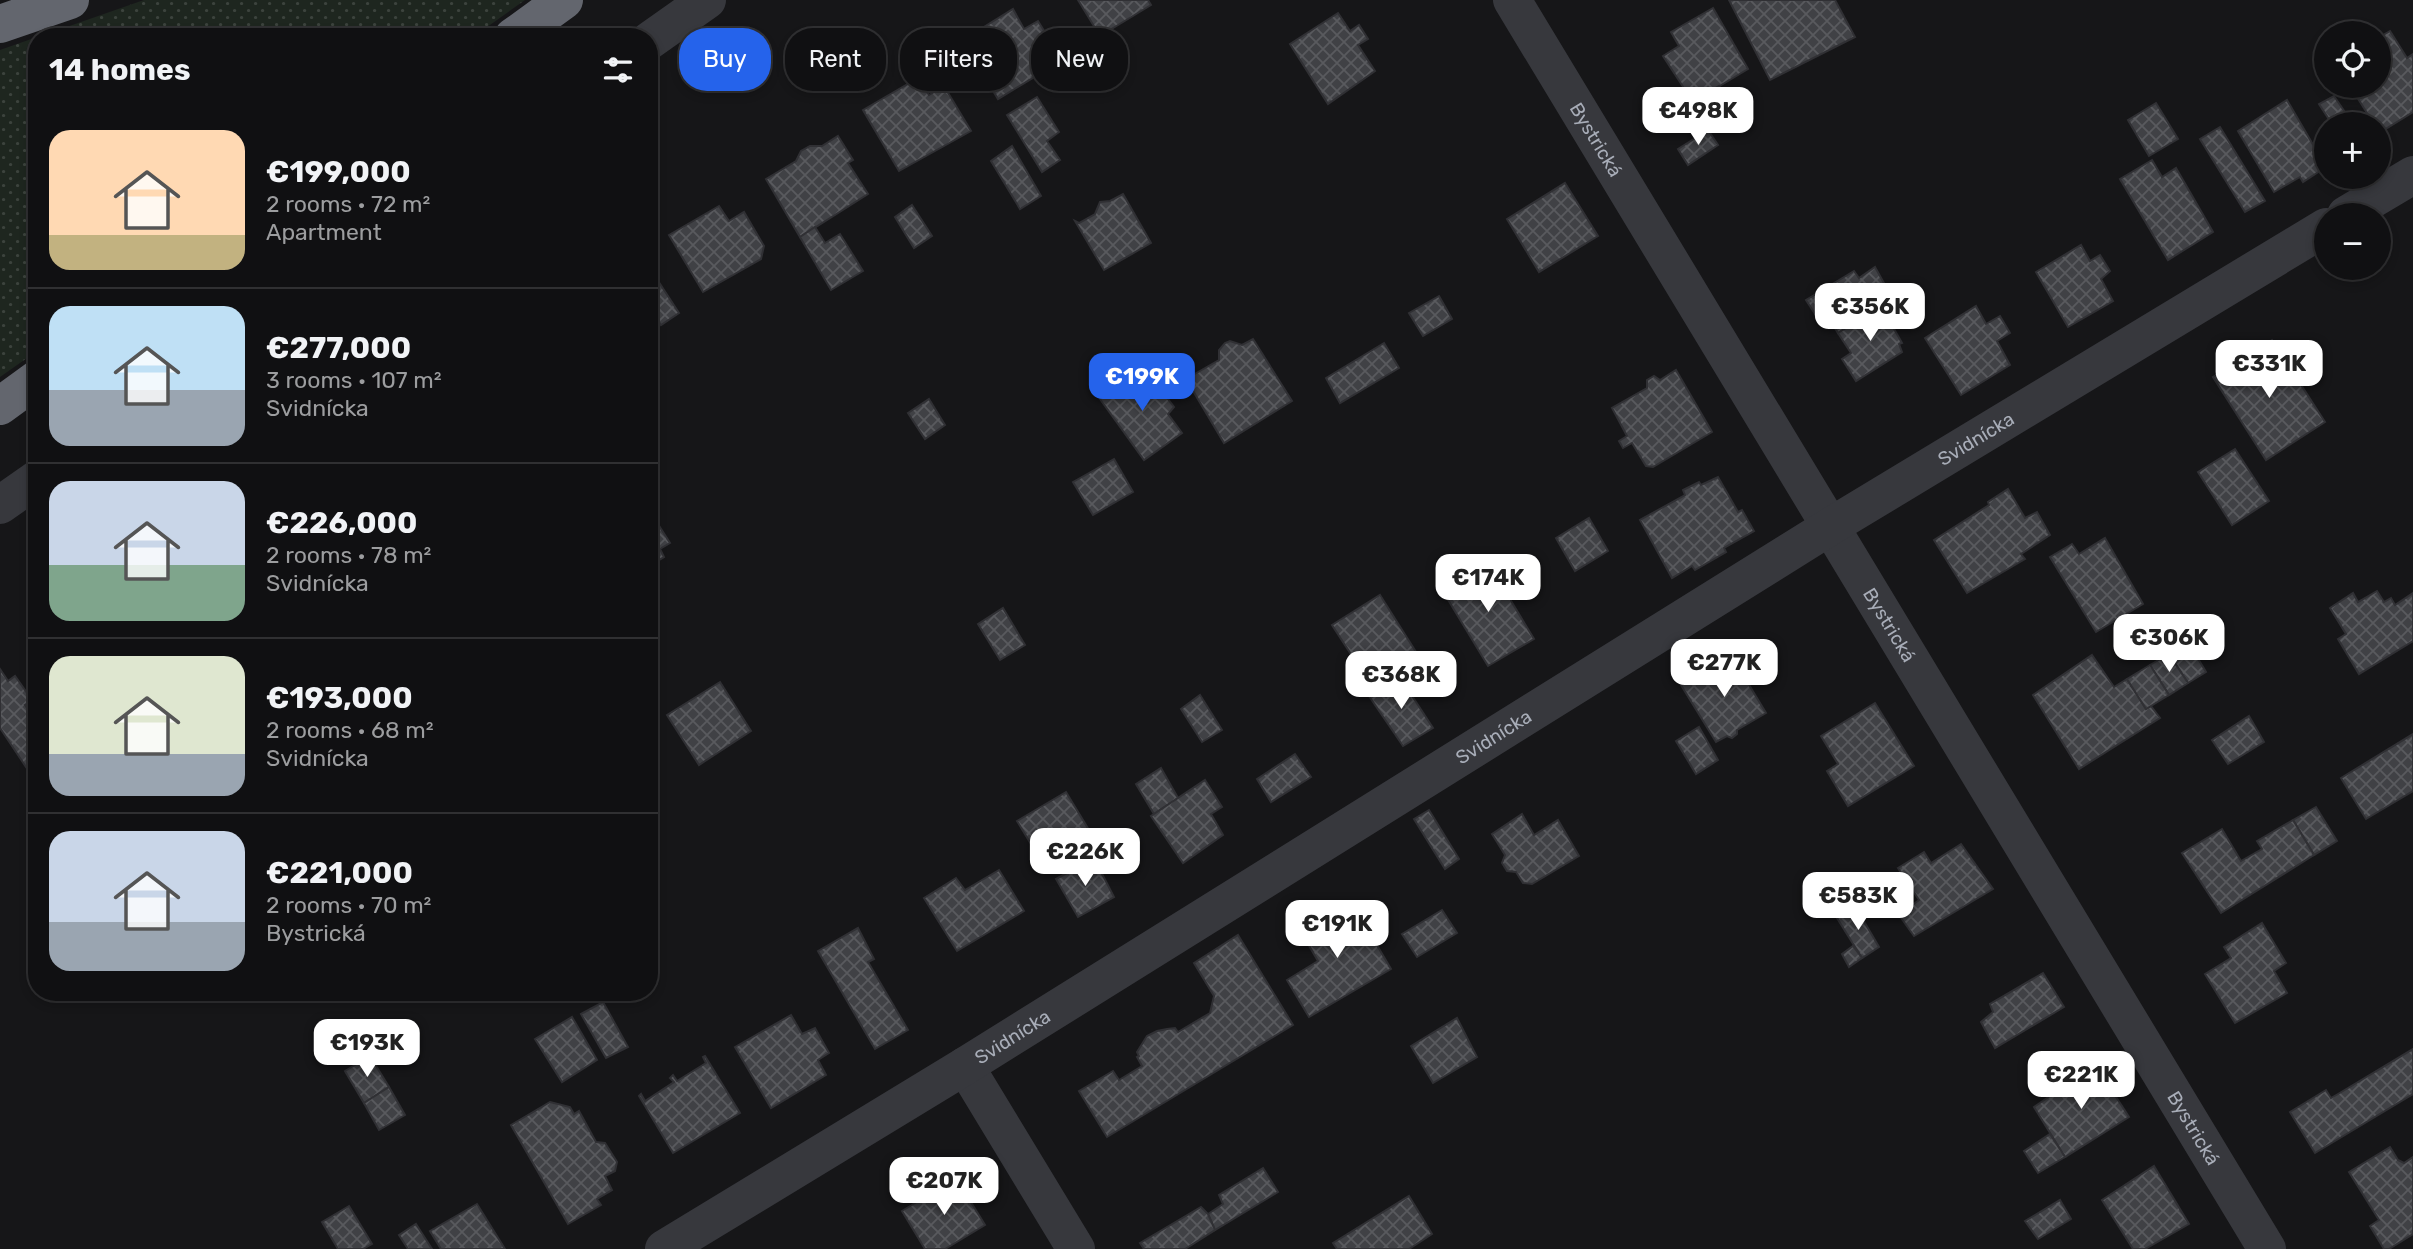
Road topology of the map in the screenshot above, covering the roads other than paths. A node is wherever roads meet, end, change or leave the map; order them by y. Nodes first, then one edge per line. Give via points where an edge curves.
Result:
1 (70, 0) edge
2 (564, 0) edge
3 (707, 0) edge
4 (1512, 0) edge
5 (0, 24) edge
6 (525, 28) edge
7 (658, 35) edge
8 (2413, 175) edge
9 (2366, 203) edge
10 (2314, 235) edge
11 (28, 386) edge
12 (0, 406) edge
13 (28, 485) edge
14 (0, 505) edge
15 (1831, 526) junction
16 (965, 1066) junction
17 (664, 1249) edge
18 (1076, 1249) edge
19 (2267, 1249) edge

1 - 5 highway
2 - 6 highway
3 - 7 street
4 - 15 street, Bystrická
8 - 9 street
10 - 15 street, Svidnícka
11 - 12 highway
13 - 14 street
15 - 16 street, Svidnícka
15 - 19 street, Bystrická
16 - 17 street, Svidnícka
16 - 18 street

